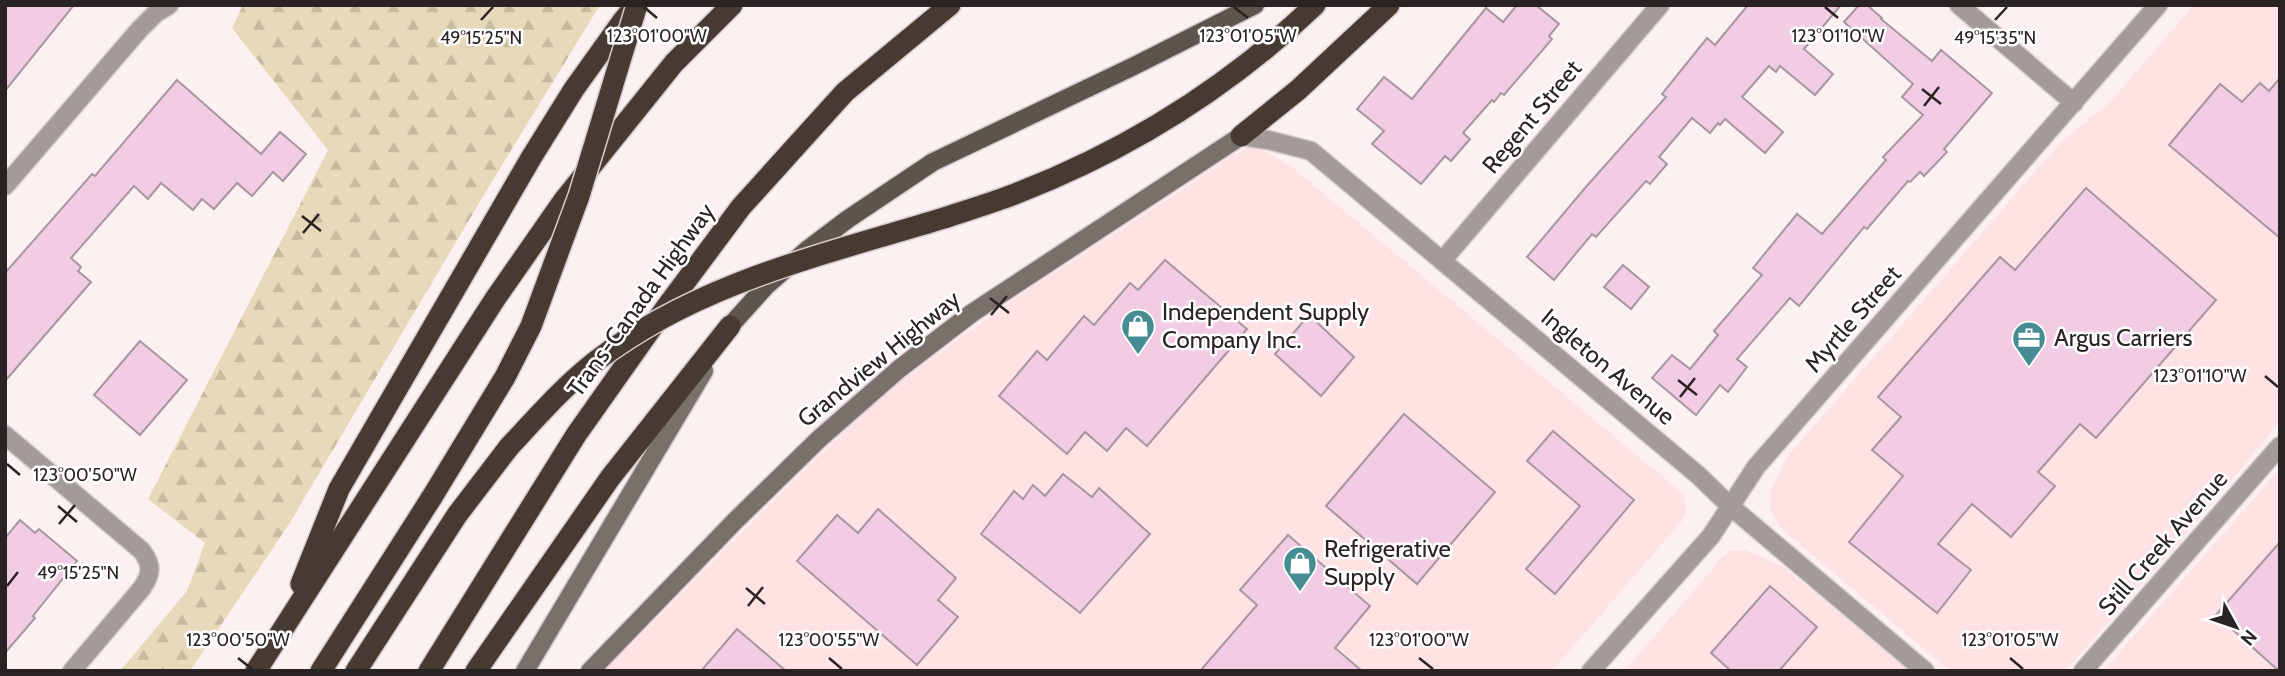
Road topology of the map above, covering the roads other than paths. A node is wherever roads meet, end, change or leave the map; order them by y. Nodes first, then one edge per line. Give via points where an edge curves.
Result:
1 (169, 5) edge
2 (636, 5) edge
3 (732, 5) edge
4 (950, 5) edge
5 (1255, 5) edge
6 (1315, 5) edge
7 (1389, 5) edge
8 (1660, 5) edge
9 (1959, 5) edge
10 (2158, 5) edge
11 (2074, 103) junction
12 (1241, 136) junction
13 (5, 186) edge
14 (1442, 261) junction
15 (730, 326) junction
16 (5, 435) edge
17 (2280, 446) edge
18 (1730, 506) junction
19 (282, 632) junction
20 (72, 671) edge
21 (256, 671) edge
22 (321, 671) edge
23 (356, 671) edge
24 (429, 671) edge
25 (476, 671) edge
26 (524, 671) edge
27 (590, 671) edge
28 (1591, 671) edge
29 (1925, 671) edge
30 (2083, 671) edge

1 - 13 street via 139,30
2 - 19 highway via 574,89 531,158 339,489
2 - 22 highway, bridge via 579,196 531,326 432,497
3 - 19 highway via 674,63 564,200 495,299
4 - 24 highway, Trans-Canada Highway via 845,92 741,208 576,436
5 - 15 main road via 933,162 807,250
6 - 23 highway, bridge via 1201,98 1079,166 1014,195 750,277 690,303 596,362 509,447 457,515
7 - 12 highway
8 - 14 street, Regent Street
9 - 11 street
10 - 11 street, Myrtle Street
11 - 18 street, Myrtle Street via 1756,467
12 - 14 street, Ingleton Avenue via 1311,151
12 - 27 main road, Grandview Highway via 972,313 899,369 734,521
14 - 18 street, Ingleton Avenue
15 - 25 highway via 610,478
15 - 26 main road
16 - 20 street via 142,551 150,566 142,588
17 - 30 street, Still Creek Avenue
18 - 28 street, Myrtle Street via 1711,536
18 - 29 street, Ingleton Avenue
19 - 21 highway

